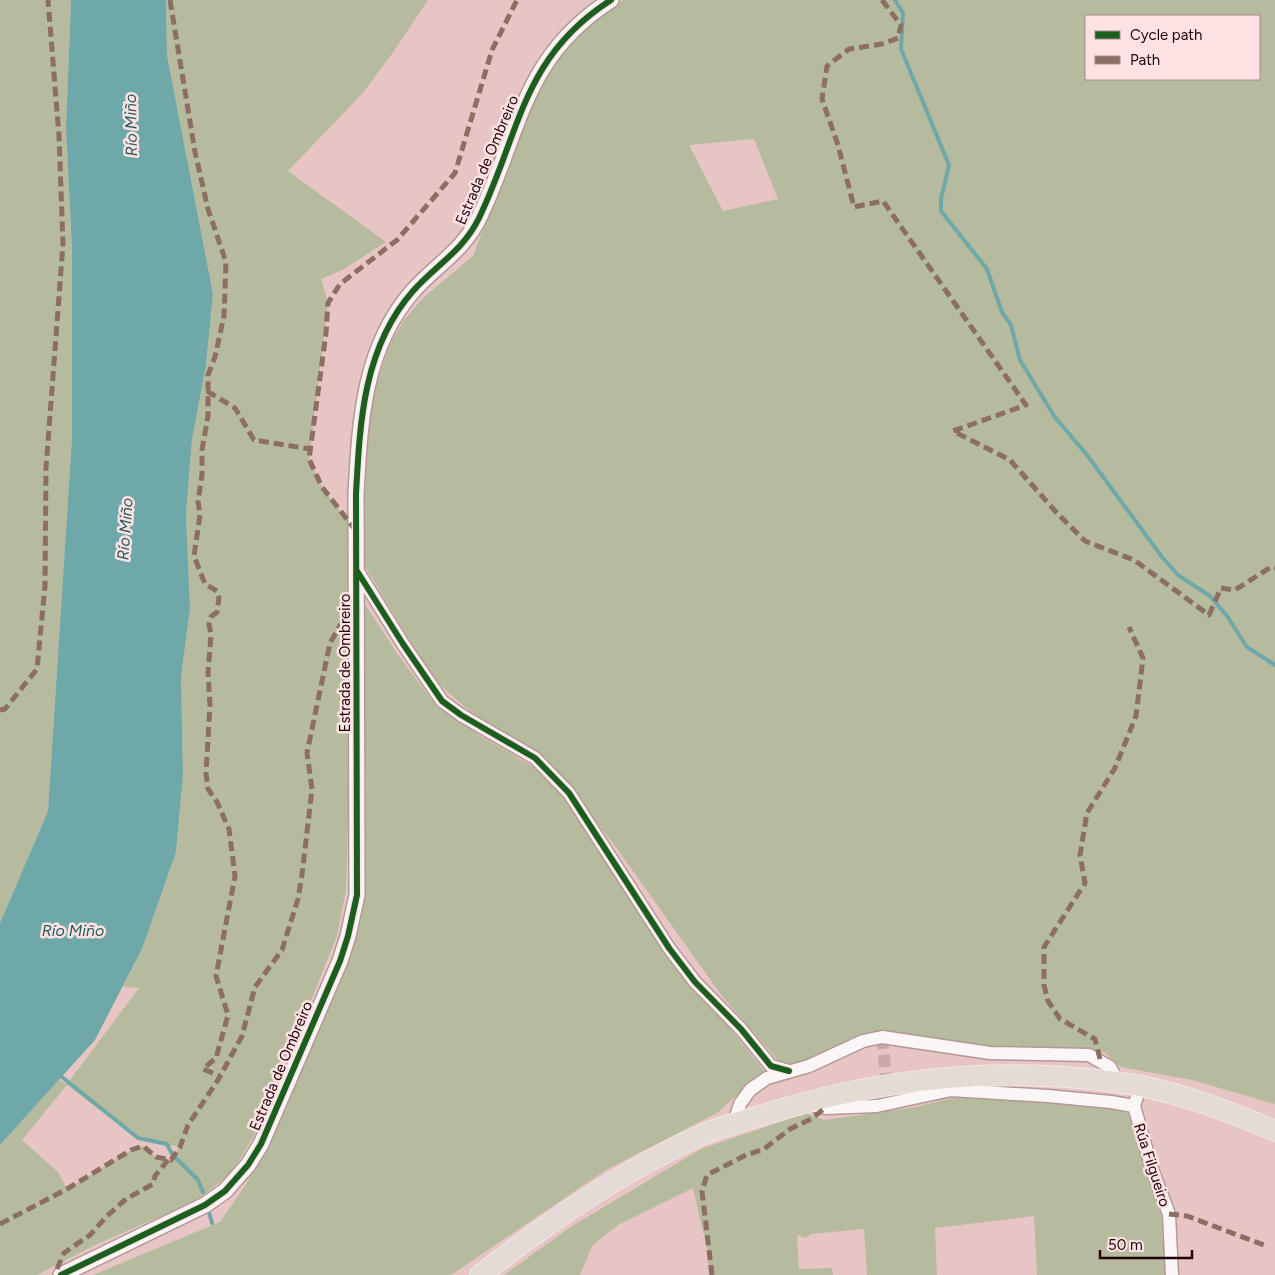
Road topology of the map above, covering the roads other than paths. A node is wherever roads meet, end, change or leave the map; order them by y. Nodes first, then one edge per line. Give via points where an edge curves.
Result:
1 (611, 0) edge
2 (357, 570) junction
3 (789, 1071) junction
4 (1118, 1082) junction
5 (1140, 1087) junction
6 (802, 1103) junction
7 (1134, 1106) junction
8 (734, 1123) junction
9 (1275, 1131) edge
10 (61, 1275) edge
11 (480, 1275) edge
12 (1172, 1275) edge

1 - 2 street, Estrada de Ombreiro via 594,11 557,46 535,78 472,232 453,256 413,291 384,338 362,406 356,494
2 - 3 street via 442,700 461,715 535,758 569,793 669,948 695,982 772,1066
2 - 10 street, Estrada de Ombreiro via 358,877 354,913 340,962 261,1144 238,1177 206,1205
3 - 4 street via 836,1055 862,1041 882,1037 990,1054 1089,1055 1110,1067
3 - 8 street via 766,1078 750,1090 740,1104
4 - 5 highway
4 - 6 highway via 1004,1076 932,1078 855,1090
5 - 7 street, Rúa Filgueiro
5 - 9 highway via 1188,1098 1240,1115
6 - 7 street via 825,1108 877,1106 951,1090 1084,1099
6 - 8 highway
7 - 12 street, Rúa Filgueiro via 1169,1214
8 - 11 highway via 661,1155 599,1190 533,1234

